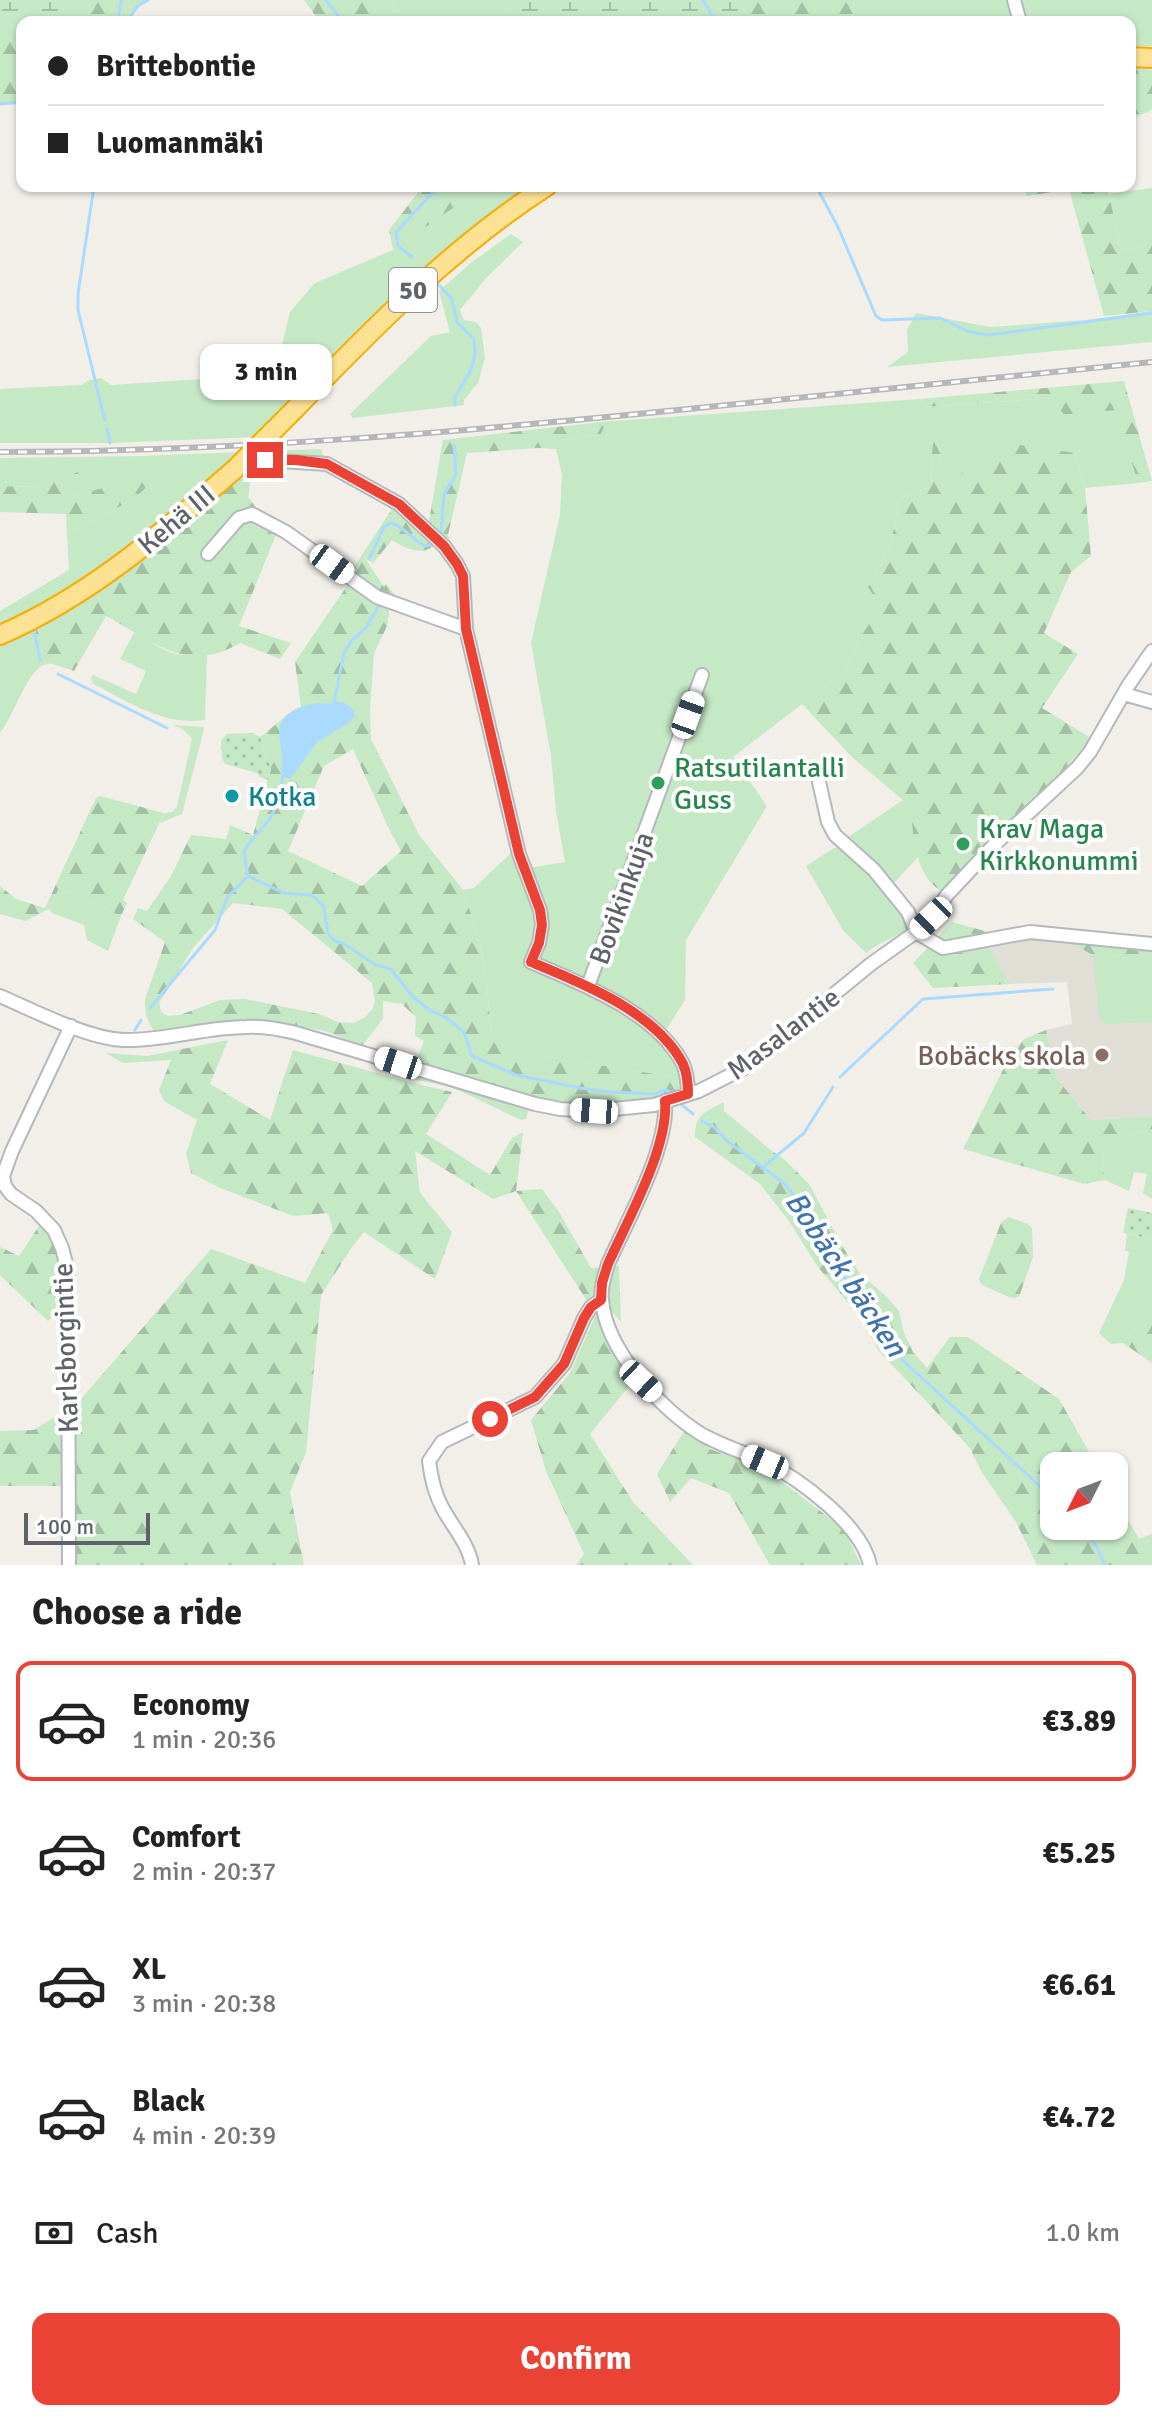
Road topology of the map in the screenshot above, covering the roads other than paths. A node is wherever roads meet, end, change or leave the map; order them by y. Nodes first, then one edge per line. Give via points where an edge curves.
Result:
1 (538, 192) edge
2 (265, 460) dead end
3 (208, 554) dead end
4 (466, 629) junction
5 (0, 635) edge
6 (1152, 651) edge
7 (702, 675) dead end
8 (1124, 694) junction
9 (1152, 702) edge
10 (819, 782) dead end
11 (916, 932) junction
12 (1152, 944) edge
13 (588, 986) junction
14 (0, 996) edge
15 (71, 1026) junction
16 (688, 1094) junction
17 (665, 1101) junction
18 (601, 1300) junction
19 (69, 1565) edge
20 (472, 1565) edge
21 (870, 1565) edge

1 - 5 highway, Kehä III / 50, bridge via 444,262 171,526 69,599
2 - 4 street via 327,464 412,514 444,546 463,576
3 - 4 street via 239,518 252,514 377,597
4 - 13 street via 519,854 540,910 539,943 531,962
6 - 8 street, Masalantie
7 - 13 street, Bovikinkuja
8 - 9 street
8 - 11 street, Masalantie via 1077,768 990,849
10 - 11 street via 835,835 874,870 908,912
11 - 12 street via 943,948 1030,932
11 - 16 street, Masalantie via 744,1068
13 - 16 street via 664,1039 682,1063
14 - 15 street, Masalantie
15 - 17 street, Masalantie via 120,1040 272,1028 545,1106 594,1111
15 - 19 street, Karlsborgintie via 3,1176 11,1194 54,1230 68,1271
16 - 17 street, Masalantie
17 - 18 street via 659,1149 608,1264
18 - 20 street via 584,1318 564,1364 535,1397 442,1442 429,1461 432,1485
18 - 21 street via 617,1347 641,1381 701,1433 785,1473 835,1511 862,1542

